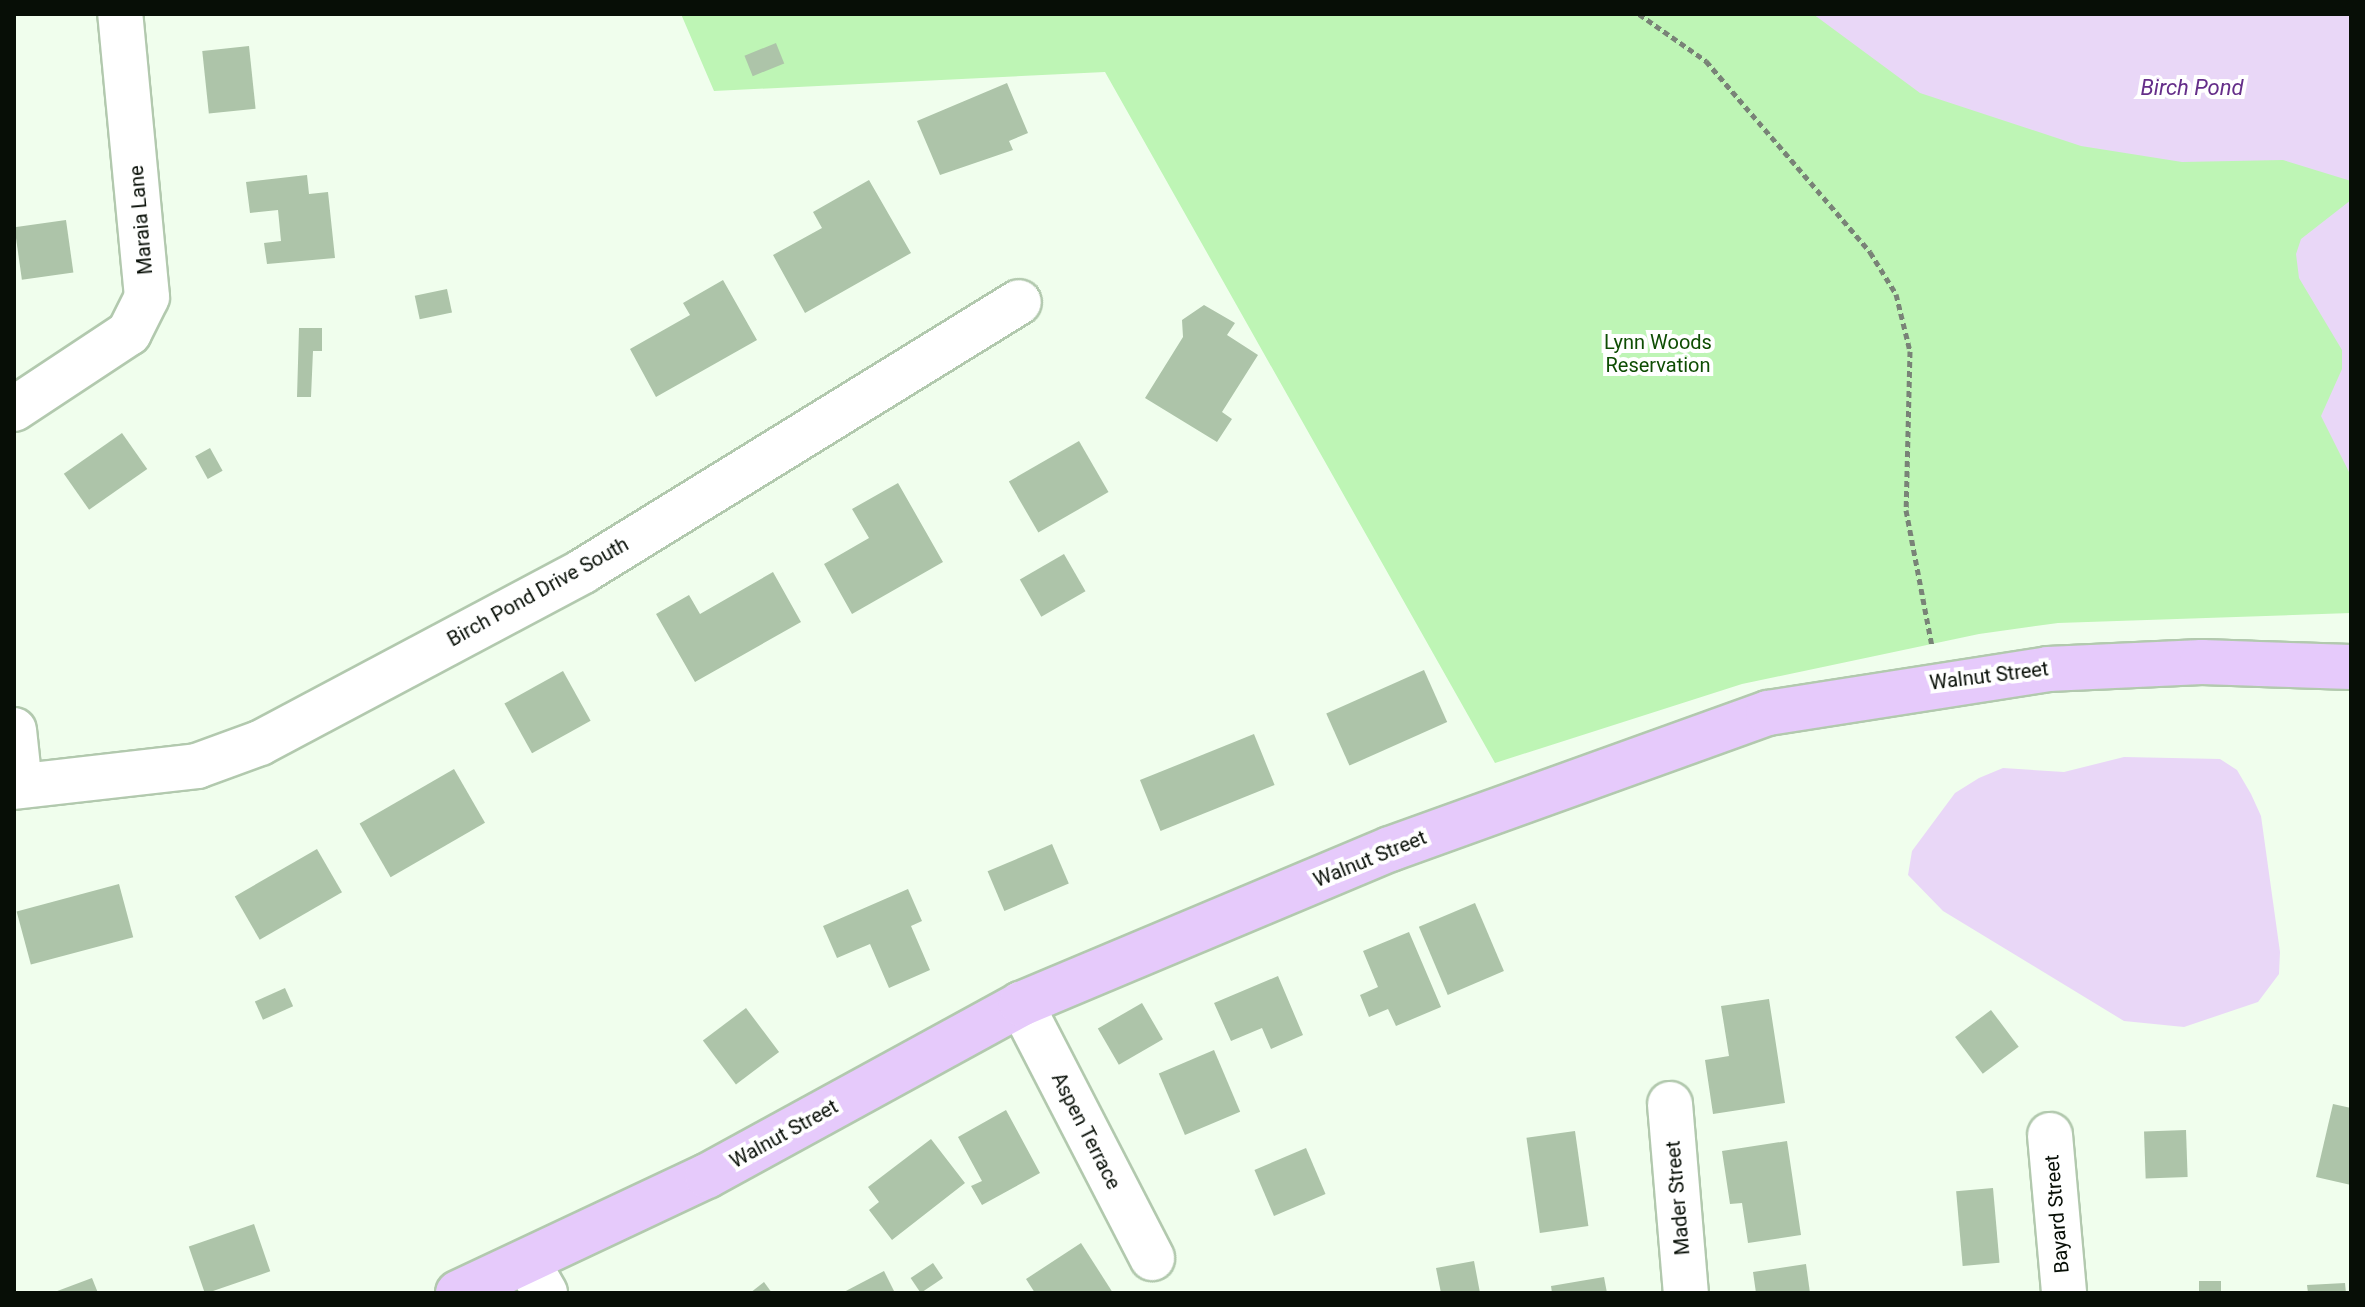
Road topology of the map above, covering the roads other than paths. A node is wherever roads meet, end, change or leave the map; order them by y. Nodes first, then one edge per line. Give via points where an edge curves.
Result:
1 (120, 14) edge
2 (1019, 302) dead end
3 (14, 409) edge
4 (2351, 667) edge
5 (14, 730) edge
6 (17, 786) edge
7 (1021, 1004) junction
8 (1670, 1104) dead end
9 (2050, 1135) dead end
10 (1152, 1258) dead end
11 (537, 1279) edge
12 (458, 1293) edge
13 (1686, 1293) edge
14 (2064, 1293) edge

1 - 3 street, Maraia Lane via 147,297 129,333
2 - 6 street, Birch Pond Drive South via 583,571 260,743 197,766
4 - 7 main road, Walnut Street via 2202,662 1938,681 1768,713 1390,849
5 - 6 street
7 - 10 street, Aspen Terrace
7 - 11 main road, Walnut Street
8 - 13 street, Mader Street
9 - 14 street, Bayard Street
11 - 12 main road, Walnut Street

